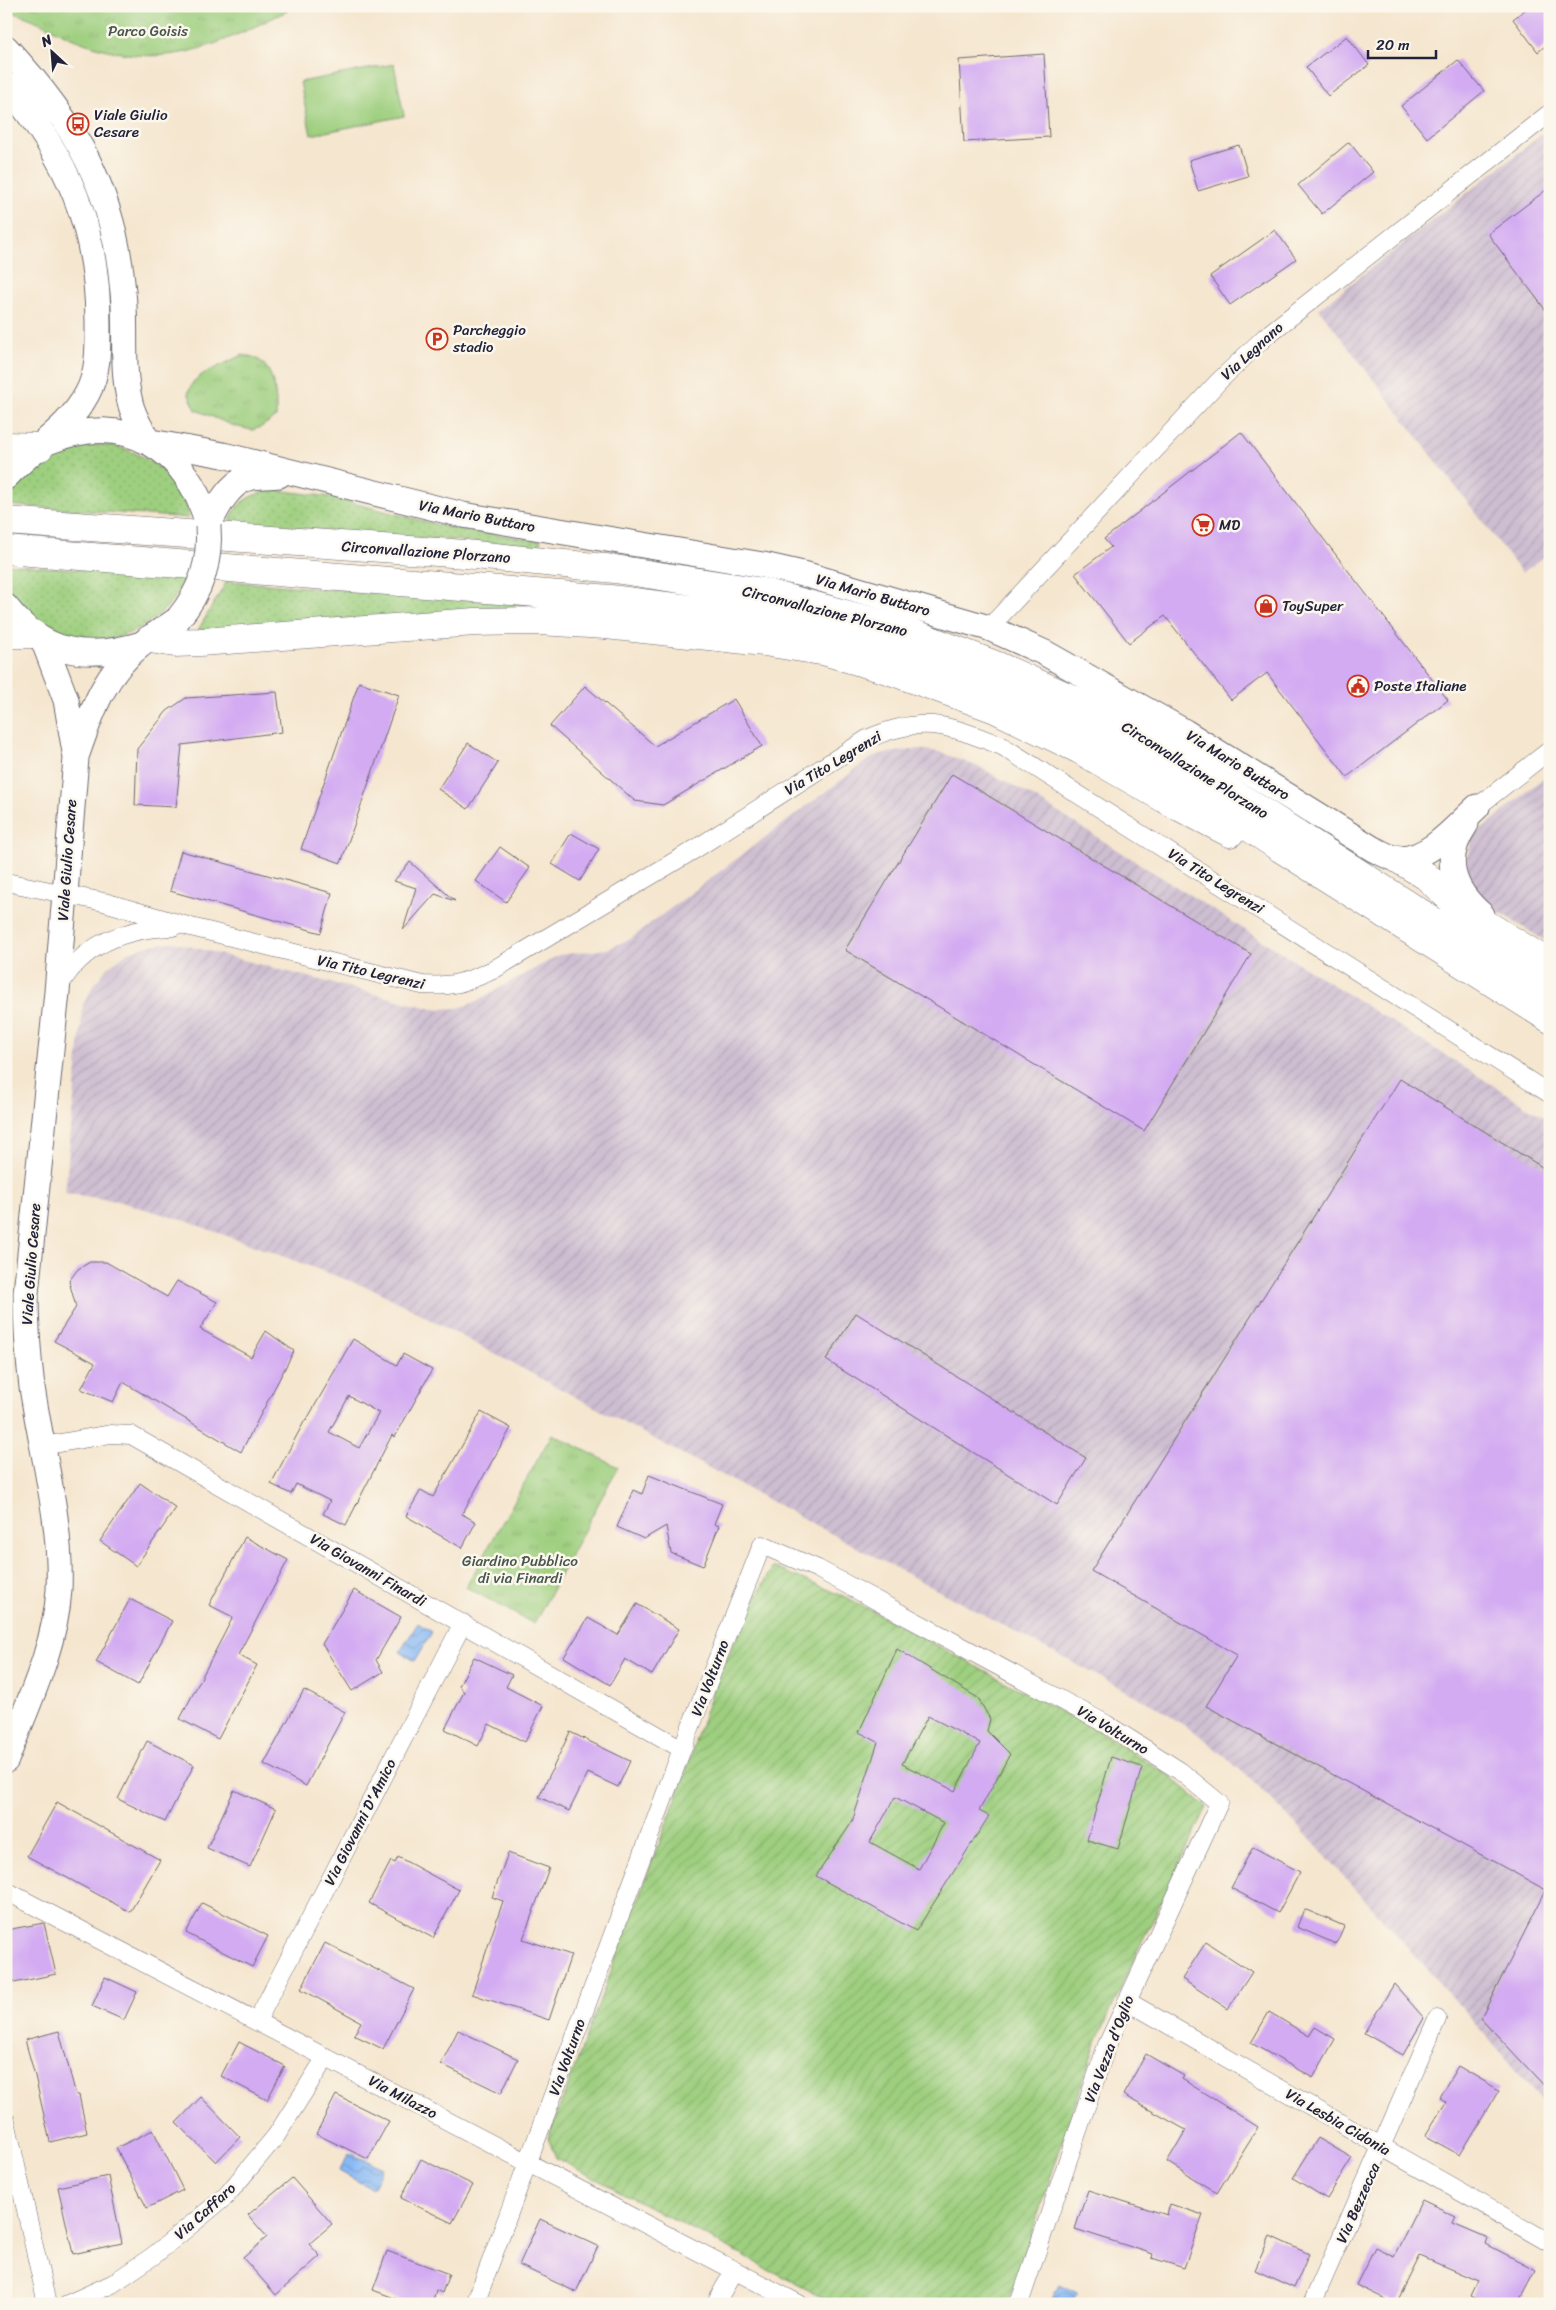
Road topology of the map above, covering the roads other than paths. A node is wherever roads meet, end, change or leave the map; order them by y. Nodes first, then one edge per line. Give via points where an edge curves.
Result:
1 (6, 48) edge
2 (6, 85) edge
3 (1550, 113) edge
4 (149, 441) junction
5 (43, 445) junction
6 (6, 446) edge
7 (296, 474) junction
8 (6, 477) edge
9 (6, 521) edge
10 (208, 526) junction
11 (6, 550) edge
12 (6, 607) edge
13 (989, 628) junction
14 (6, 634) edge
15 (38, 638) junction
16 (146, 641) junction
17 (1550, 750) edge
18 (76, 758) junction
19 (1477, 807) junction
20 (1280, 848) junction
21 (1398, 859) junction
22 (6, 882) edge
23 (65, 893) junction
24 (191, 927) junction
25 (1507, 936) junction
26 (1550, 964) edge
27 (57, 992) junction
28 (1550, 996) edge
29 (1550, 1019) edge
30 (1550, 1094) edge
31 (43, 1446) junction
32 (463, 1623) junction
33 (682, 1749) junction
34 (6, 1760) edge
35 (1219, 1803) joint
36 (6, 1891) edge
37 (1127, 2001) junction
38 (1437, 2019) dead end
39 (257, 2021) junction
40 (326, 2057) junction
41 (6, 2120) edge
42 (1382, 2148) junction
43 (528, 2163) junction
44 (1550, 2243) edge
45 (734, 2271) junction
46 (47, 2304) edge
47 (68, 2304) edge
48 (475, 2304) edge
49 (716, 2304) edge
50 (799, 2304) edge
51 (1019, 2304) edge
52 (1312, 2304) edge

1 - 4 street, Viale Giulio Cesare via 32,76 74,133 110,212 124,295 125,369 130,402
2 - 5 street, Viale Giulio Cesare via 36,122 71,183 92,250 98,289 96,372 88,393 69,421
3 - 13 street, Via Legnano via 1266,336 1219,380
4 - 5 street, Viale Giulio Cesare via 96,430 66,435
4 - 7 street, Via Mario Buttaro via 223,455
4 - 10 street, Viale Giulio Cesare via 188,477 199,496
5 - 6 highway
5 - 8 street, Viale Giulio Cesare
7 - 10 street, Via Mario Buttaro via 250,477 219,503
7 - 13 street, Via Mario Buttaro via 463,515 763,565
9 - 28 highway, Circonvallazione Plorzano via 615,569 763,592 905,630 1089,706 1187,763
10 - 16 street, Viale Giulio Cesare, bridge via 209,547 204,577 190,604 178,619
11 - 20 highway, Circonvallazione Plorzano via 610,599 762,618 825,631 937,665 999,689 1086,730 1178,780
12 - 15 street, Viale Giulio Cesare
13 - 21 street, Via Mario Buttaro via 1046,653 1185,732 1373,849
14 - 15 highway
15 - 16 street, Viale Giulio Cesare via 93,653 111,652
15 - 18 street, Viale Giulio Cesare via 66,700
16 - 18 street, Viale Giulio Cesare via 116,670 100,692
16 - 20 highway via 200,642 474,622 539,621 606,625 827,652 993,708 1080,750 1233,834
17 - 19 street
18 - 23 street, Viale Giulio Cesare
19 - 21 street via 1443,838 1419,854
19 - 25 street via 1456,838 1451,857 1454,877 1474,908
20 - 29 highway, Circonvallazione Plorzano
21 - 25 highway via 1426,876 1460,908
22 - 23 street, Via Tito Legrenzi
23 - 24 street, Via Tito Legrenzi
23 - 27 street, Viale Giulio Cesare
24 - 27 street, Via Tito Legrenzi via 148,928 105,942 69,969
24 - 30 street, Via Tito Legrenzi via 422,985 464,983 493,970 697,848 867,739 893,728 920,724 955,728 1002,746
25 - 26 highway
27 - 31 street, Viale Giulio Cesare via 26,1293 26,1339
31 - 32 street, Via Giovanni Finardi via 111,1434 131,1435
31 - 34 street, Viale Giulio Cesare via 57,1533 59,1591 46,1657
32 - 33 street, Via Giovanni Finardi
32 - 39 street, Via Giovanni D'Amico
33 - 35 street, Via Volturno via 762,1545 818,1569 1106,1724 1180,1771
33 - 43 street, Via Volturno
35 - 37 street, Via Vezza d'Oglio
36 - 39 street, Via Milazzo
37 - 42 street, Via Lesbia Cidonia
37 - 51 street, Via Vezza d'Oglio via 1108,2045
38 - 42 street, Via Bezzecca
39 - 40 street, Via Milazzo
40 - 43 street, Via Milazzo
40 - 47 street, Via Caffaro via 276,2136 226,2196 153,2256 112,2284
41 - 46 street
42 - 44 street, Via Lesbia Cidonia
42 - 52 street, Via Bezzecca
43 - 45 street, Via Milazzo
43 - 48 street, Via Volturno
45 - 49 street
45 - 50 street, Via Milazzo

